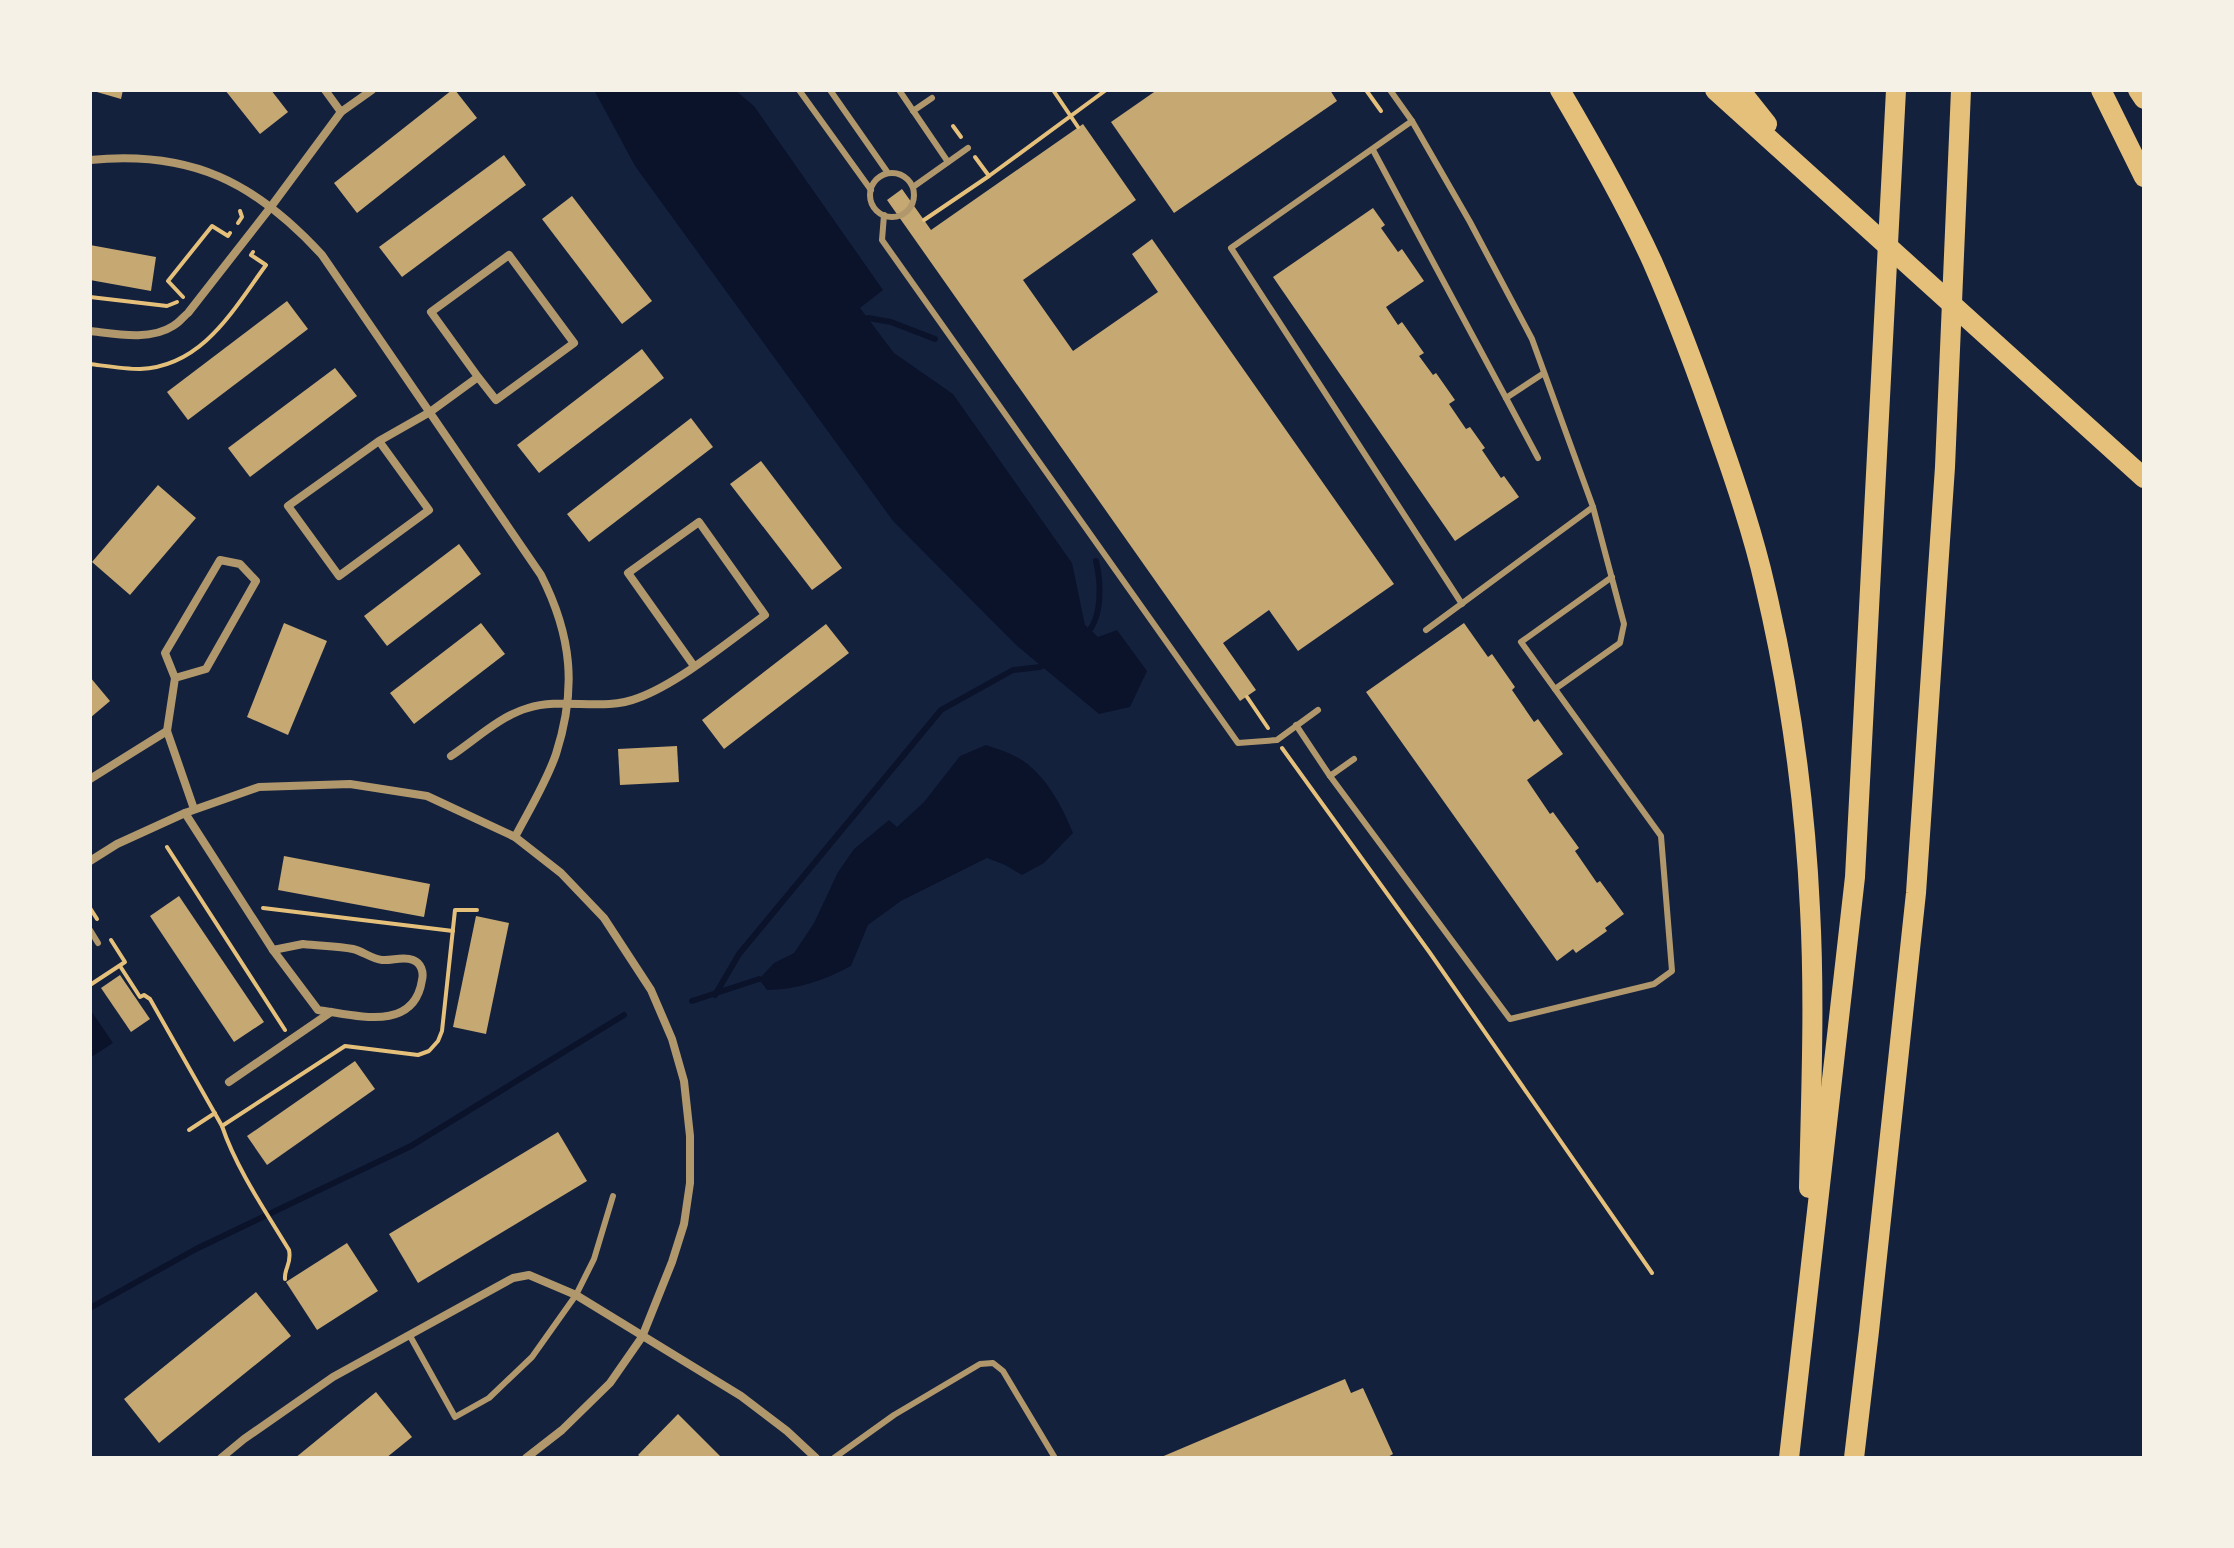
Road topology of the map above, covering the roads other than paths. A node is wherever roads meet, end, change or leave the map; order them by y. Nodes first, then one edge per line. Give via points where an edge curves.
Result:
1 (325, 90) edge
2 (372, 90) edge
3 (799, 90) edge
4 (830, 90) edge
5 (899, 90) edge
6 (1390, 90) edge
7 (1560, 90) edge
8 (1715, 90) edge
9 (1740, 90) edge
10 (1896, 90) edge
11 (1961, 90) edge
12 (2101, 90) edge
13 (2138, 90) edge
14 (932, 98) dead end
15 (2144, 99) edge
16 (913, 111) junction
17 (341, 112) junction
18 (1412, 121) junction
19 (968, 148) dead end
20 (1373, 150) junction
21 (90, 160) edge
22 (948, 162) junction
23 (888, 173) junction
24 (2144, 177) edge
25 (913, 187) junction
26 (871, 190) junction
27 (1838, 200) junction
28 (270, 208) junction
29 (884, 215) junction
30 (90, 331) edge
31 (1544, 373) junction
32 (478, 377) junction
33 (1506, 398) junction
34 (430, 412) junction
35 (379, 441) junction
36 (1538, 458) dead end
37 (2144, 478) edge
38 (1593, 507) junction
39 (1612, 577) junction
40 (1462, 604) junction
41 (1426, 630) dead end
42 (694, 666) junction
43 (175, 678) junction
44 (1555, 689) junction
45 (568, 704) junction
46 (1318, 710) dead end
47 (1296, 725) junction
48 (167, 731) junction
49 (451, 756) dead end
50 (1354, 759) dead end
51 (1330, 776) junction
52 (90, 779) edge
53 (190, 811) junction
54 (515, 837) junction
55 (90, 861) edge
56 (90, 930) edge
57 (98, 943) dead end
58 (273, 950) junction
59 (331, 1012) junction
60 (229, 1082) dead end
61 (613, 1196) dead end
62 (576, 1295) junction
63 (1806, 1320) junction
64 (410, 1336) junction
65 (642, 1337) junction
66 (221, 1458) edge
67 (526, 1458) edge
68 (816, 1458) edge
69 (834, 1458) edge
70 (1055, 1458) edge
71 (1789, 1458) edge
72 (1854, 1458) edge

1 - 17 street
2 - 17 street
3 - 26 lane
4 - 23 lane
5 - 16 lane
6 - 18 lane
7 - 63 highway via 1645,246 1690,351 1765,584 1787,693 1810,909
8 - 27 highway
9 - 27 highway
10 - 63 highway via 1855,877
11 - 72 highway via 1945,467 1916,893
12 - 24 highway
13 - 15 highway
14 - 16 lane
16 - 22 lane
17 - 28 street
18 - 20 lane
18 - 31 lane via 1532,339
19 - 22 lane
20 - 33 lane
20 - 40 lane via 1231,248
21 - 28 street via 134,157 209,171
22 - 25 lane
23 - 25 lane via 899,174
23 - 26 lane
25 - 29 lane via 911,207 904,214
26 - 29 lane via 876,210
27 - 37 highway
28 - 30 street via 174,326 128,335
28 - 34 street via 322,255
29 - 47 lane via 882,240 1238,743 1277,740
31 - 33 lane
31 - 38 lane
32 - 32 street via 496,400 574,343 509,255 431,312
32 - 34 street
33 - 36 lane
34 - 35 street
34 - 45 street via 554,600 566,641
35 - 35 street via 288,506 339,576 429,510
38 - 39 lane
38 - 40 lane
39 - 44 lane via 1624,624 1620,643
39 - 44 lane via 1521,642
40 - 41 lane
42 - 42 street via 765,615 699,522 628,573
42 - 45 street via 636,699
43 - 43 street via 165,653 220,560 240,564 256,581 206,669
43 - 48 street
44 - 51 lane via 1661,836 1672,971 1654,984 1510,1019
45 - 49 street via 510,715
45 - 54 street via 556,754
46 - 47 lane
47 - 51 lane
48 - 52 street
48 - 53 street
50 - 51 lane
53 - 54 street via 259,787 350,784 427,796
53 - 55 street
53 - 58 street
54 - 65 street via 561,873 604,918 651,990 684,1081 690,1183 684,1224
56 - 57 lane
58 - 59 street via 318,1010
58 - 59 street via 303,944 354,949 381,960 411,958 419,964 420,991 405,1011 380,1018
59 - 60 street
61 - 62 lane via 594,1259
62 - 64 street via 529,1275 513,1278
62 - 64 lane via 532,1357 489,1398 455,1417
62 - 65 street
63 - 71 highway
64 - 66 street via 333,1377
65 - 67 street via 610,1383
65 - 68 street via 741,1396
69 - 70 lane via 894,1415 980,1364 993,1363 1003,1371

